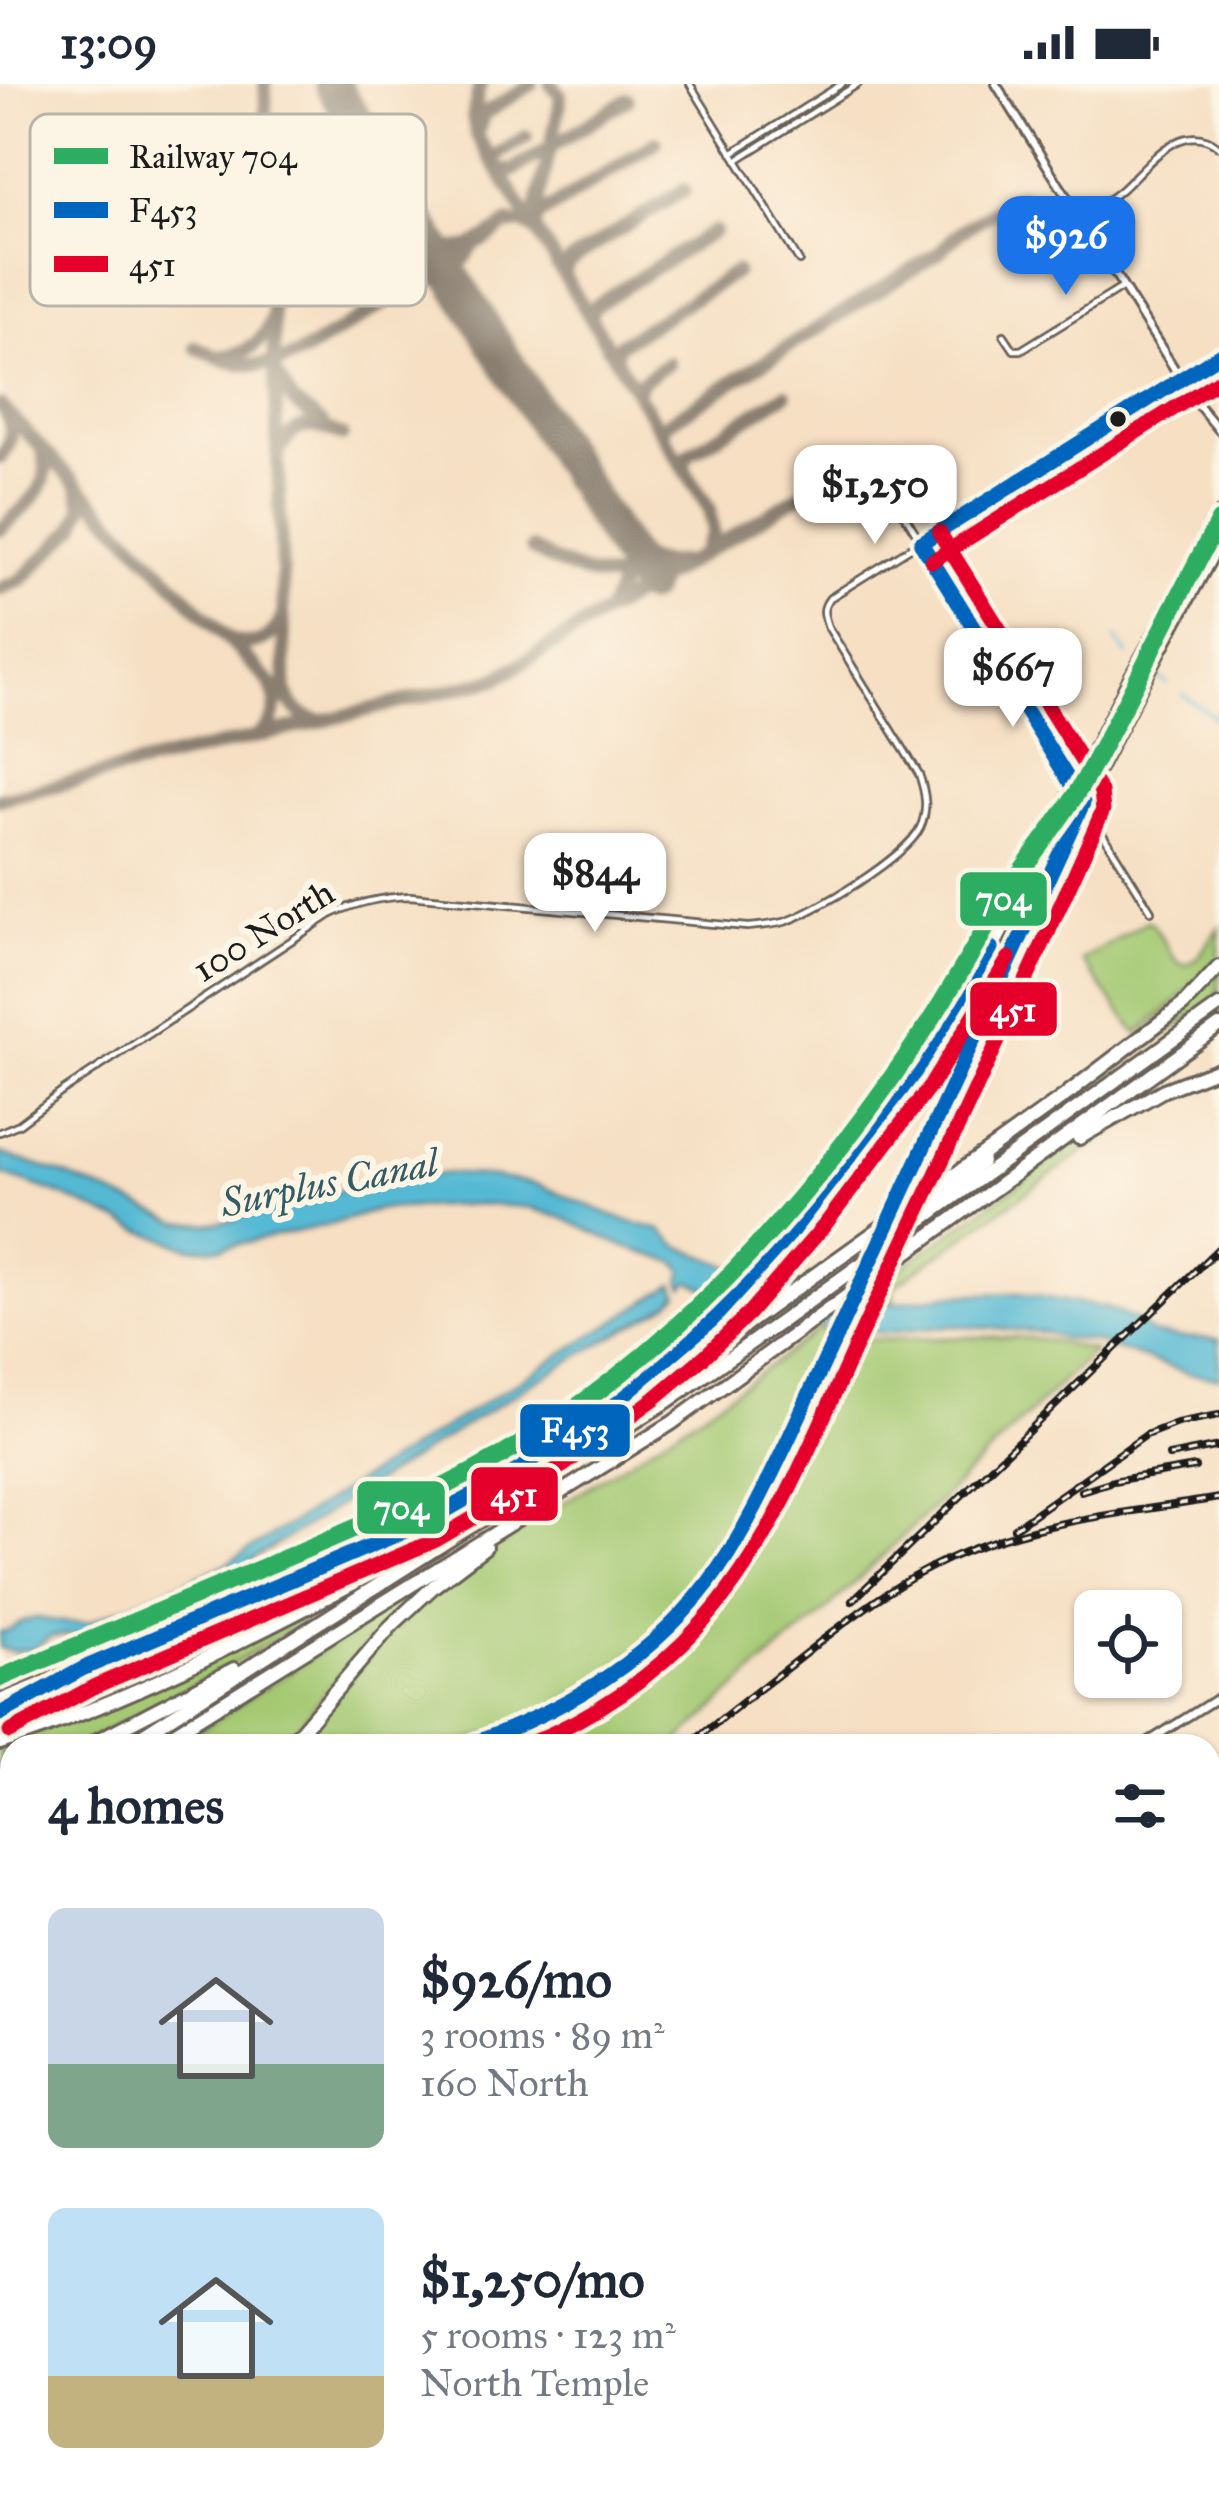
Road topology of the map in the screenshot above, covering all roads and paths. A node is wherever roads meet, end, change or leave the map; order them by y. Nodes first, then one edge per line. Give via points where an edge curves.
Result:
1 (690, 84) edge
2 (842, 84) edge
3 (858, 84) edge
4 (996, 84) edge
5 (1218, 145) edge
6 (734, 156) junction
7 (1080, 218) junction
8 (800, 261) dead end
9 (1123, 287) junction
10 (1004, 335) dead end
11 (1219, 355) edge
12 (1181, 379) junction
13 (1219, 430) edge
14 (863, 450) dead end
15 (1219, 513) edge
16 (921, 543) junction
17 (1219, 545) edge
18 (1089, 757) junction
19 (1054, 758) junction
20 (1073, 788) junction
21 (1083, 803) junction
22 (1151, 911) dead end
23 (1219, 967) edge
24 (1219, 1006) edge
25 (1219, 1028) edge
26 (1219, 1070) edge
27 (1072, 1090) junction
28 (2, 1133) edge
29 (986, 1196) junction
30 (820, 1293) junction
31 (556, 1495) junction
32 (508, 1504) junction
33 (426, 1522) junction
34 (326, 1620) junction
35 (313, 1646) junction
36 (84, 1668) junction
37 (1219, 1697) edge
38 (0, 1700) edge
39 (555, 1711) junction
40 (0, 1714) edge
41 (28, 1734) edge
42 (109, 1734) edge
43 (143, 1734) edge
44 (173, 1734) edge
45 (187, 1734) edge
46 (298, 1734) edge
47 (501, 1734) edge
48 (512, 1734) edge
49 (1160, 1734) edge

1 - 6 street
2 - 6 street
3 - 6 street
4 - 7 street
5 - 7 street via 1181,140
6 - 8 street
7 - 9 street
9 - 10 street via 1019,351
9 - 12 street
11 - 12 street
12 - 13 street
12 - 16 street
14 - 16 street
15 - 18 main road
16 - 19 street
16 - 28 street, 100 North via 830,598 824,615 925,791 923,821 899,854 807,912 747,927 410,896 356,903
17 - 21 main road
18 - 19 main road via 1069,766
18 - 20 main road
19 - 20 street
20 - 21 street
20 - 33 highway via 973,983 910,1080 761,1269 600,1416
21 - 22 street
21 - 39 highway, bridge via 751,1516 680,1617
23 - 27 highway via 1183,1005
24 - 30 highway
25 - 29 highway
26 - 29 highway via 1120,1112
27 - 30 highway
27 - 33 highway via 618,1416
29 - 31 highway via 672,1423
30 - 32 highway
31 - 35 highway
31 - 46 highway via 434,1586
32 - 34 highway
32 - 41 highway via 214,1655
33 - 36 highway
34 - 42 highway
34 - 43 highway
35 - 44 highway
35 - 45 highway
36 - 38 highway
36 - 40 highway
37 - 49 street
39 - 47 highway
39 - 48 highway

